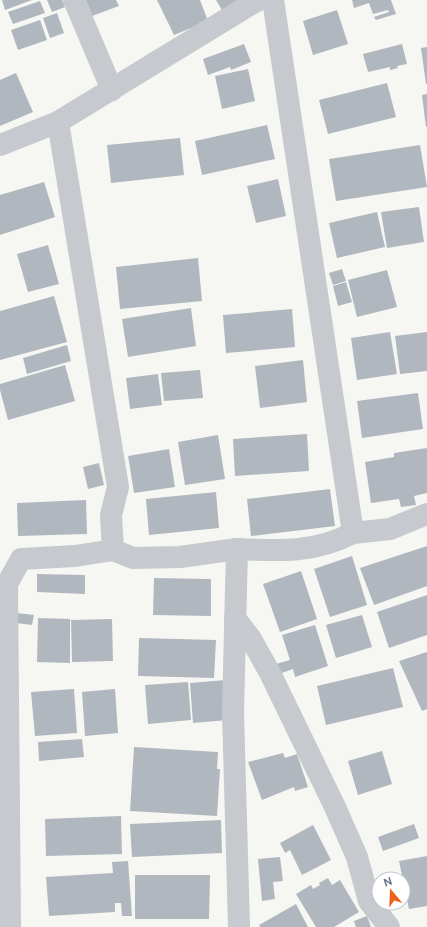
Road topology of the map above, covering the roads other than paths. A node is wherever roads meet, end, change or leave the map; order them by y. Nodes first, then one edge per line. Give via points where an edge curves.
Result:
1 (74, 0) edge
2 (258, 0) edge
3 (273, 0) edge
4 (112, 90) junction
5 (58, 122) junction
6 (0, 145) edge
7 (427, 514) edge
8 (353, 533) junction
9 (237, 549) junction
10 (113, 550) junction
11 (235, 618) junction
12 (4, 789) edge
13 (10, 927) edge
14 (239, 927) edge
15 (389, 927) edge

1 - 4 street
2 - 4 street
3 - 8 street
4 - 5 street
5 - 6 street
5 - 10 street via 118,487 111,515
7 - 8 street via 390,529
8 - 9 street via 335,543 286,552
9 - 10 street via 180,558 132,558
9 - 11 street
10 - 12 street via 76,556 21,559 6,584
11 - 14 street via 233,712
11 - 15 street via 251,639 270,673 335,807 356,857 369,902
12 - 13 street

